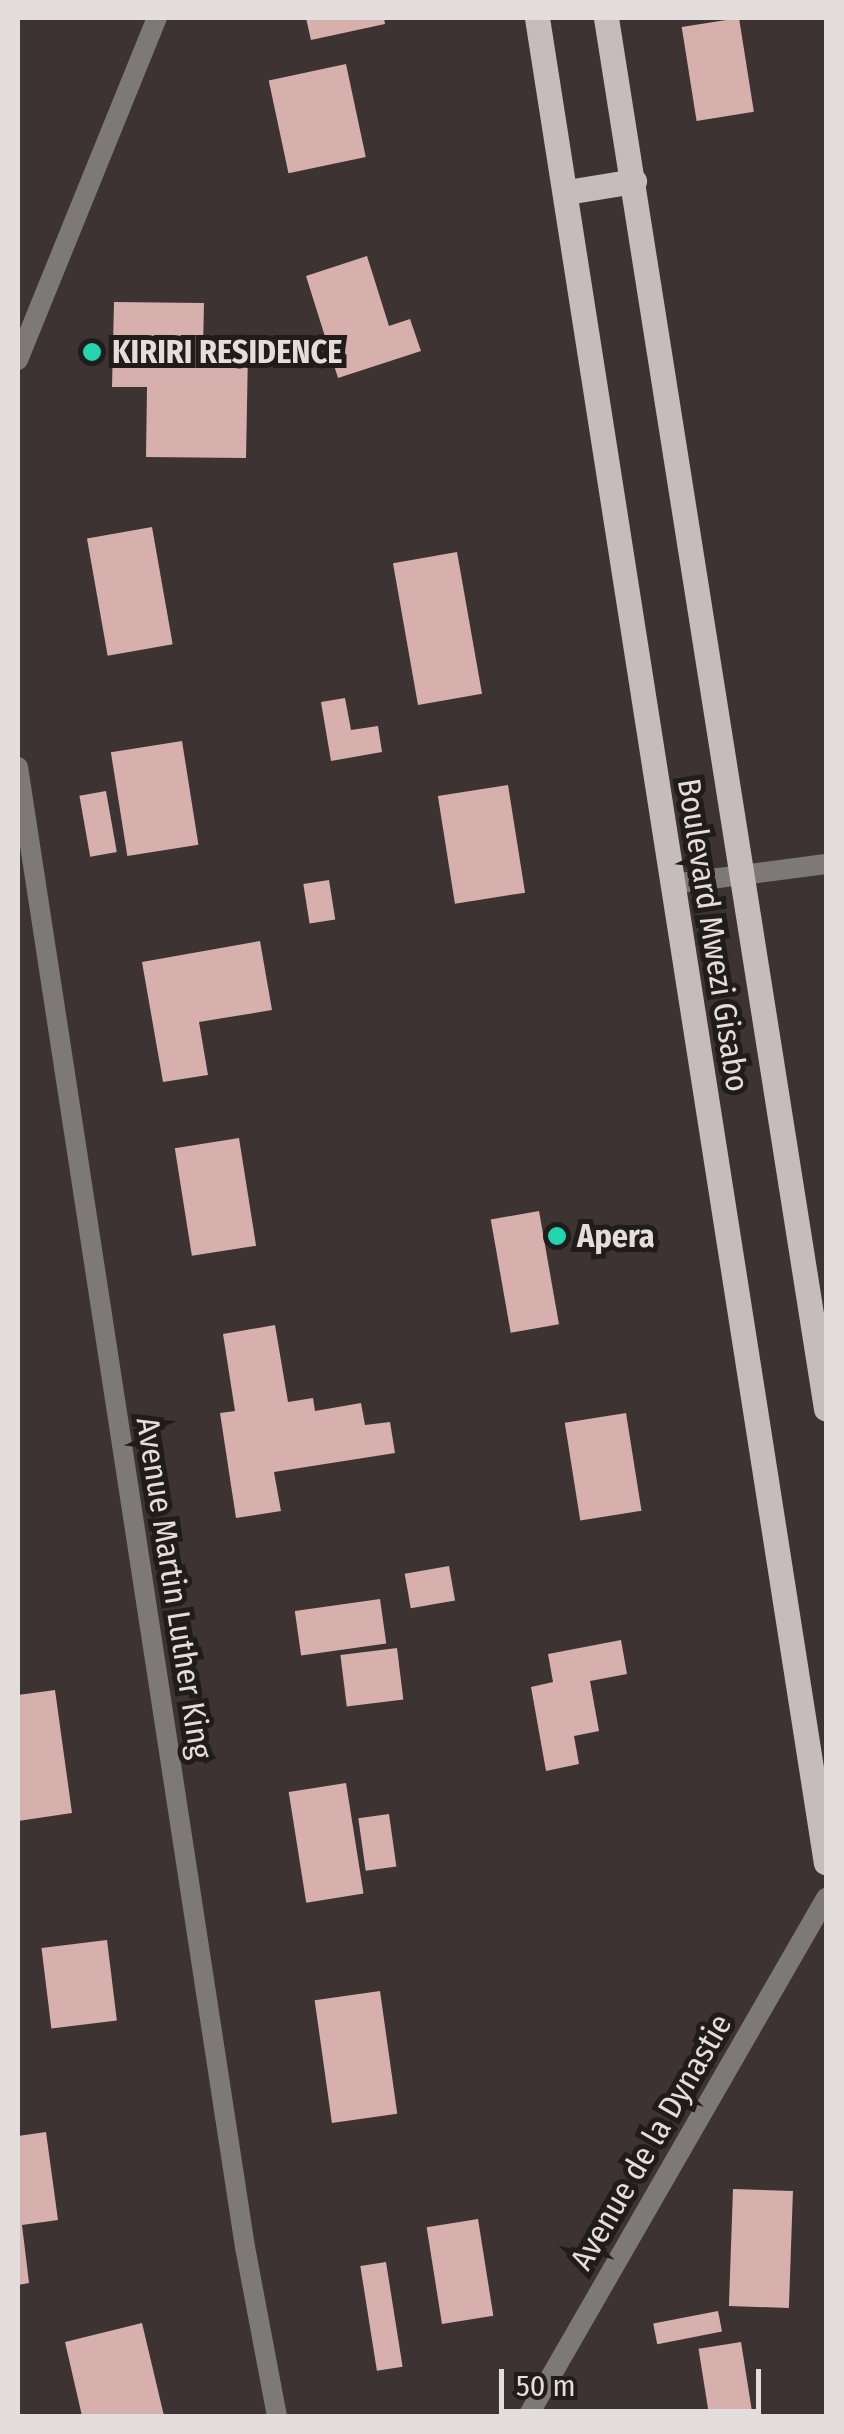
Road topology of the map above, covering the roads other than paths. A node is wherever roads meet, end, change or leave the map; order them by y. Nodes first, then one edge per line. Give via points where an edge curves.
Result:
1 (157, 18) edge
2 (537, 18) edge
3 (606, 18) edge
4 (634, 181) junction
5 (567, 192) junction
6 (18, 360) edge
7 (18, 767) edge
8 (826, 864) edge
9 (744, 873) junction
10 (672, 884) junction
11 (826, 1409) edge
12 (826, 1863) edge
13 (826, 1898) edge
14 (276, 2416) edge
15 (528, 2416) edge

1 - 6 street
2 - 5 main road, Boulevard Mwezi Gisabo
3 - 4 main road, Boulevard Mwezi Gisabo
4 - 5 main road
4 - 9 main road, Boulevard Mwezi Gisabo
5 - 10 main road, Boulevard Mwezi Gisabo
7 - 14 street, Avenue Martin Luther King
8 - 9 street
9 - 10 street
9 - 11 main road, Boulevard Mwezi Gisabo
10 - 12 main road, Boulevard Mwezi Gisabo
13 - 15 street, Avenue de la Dynastie

